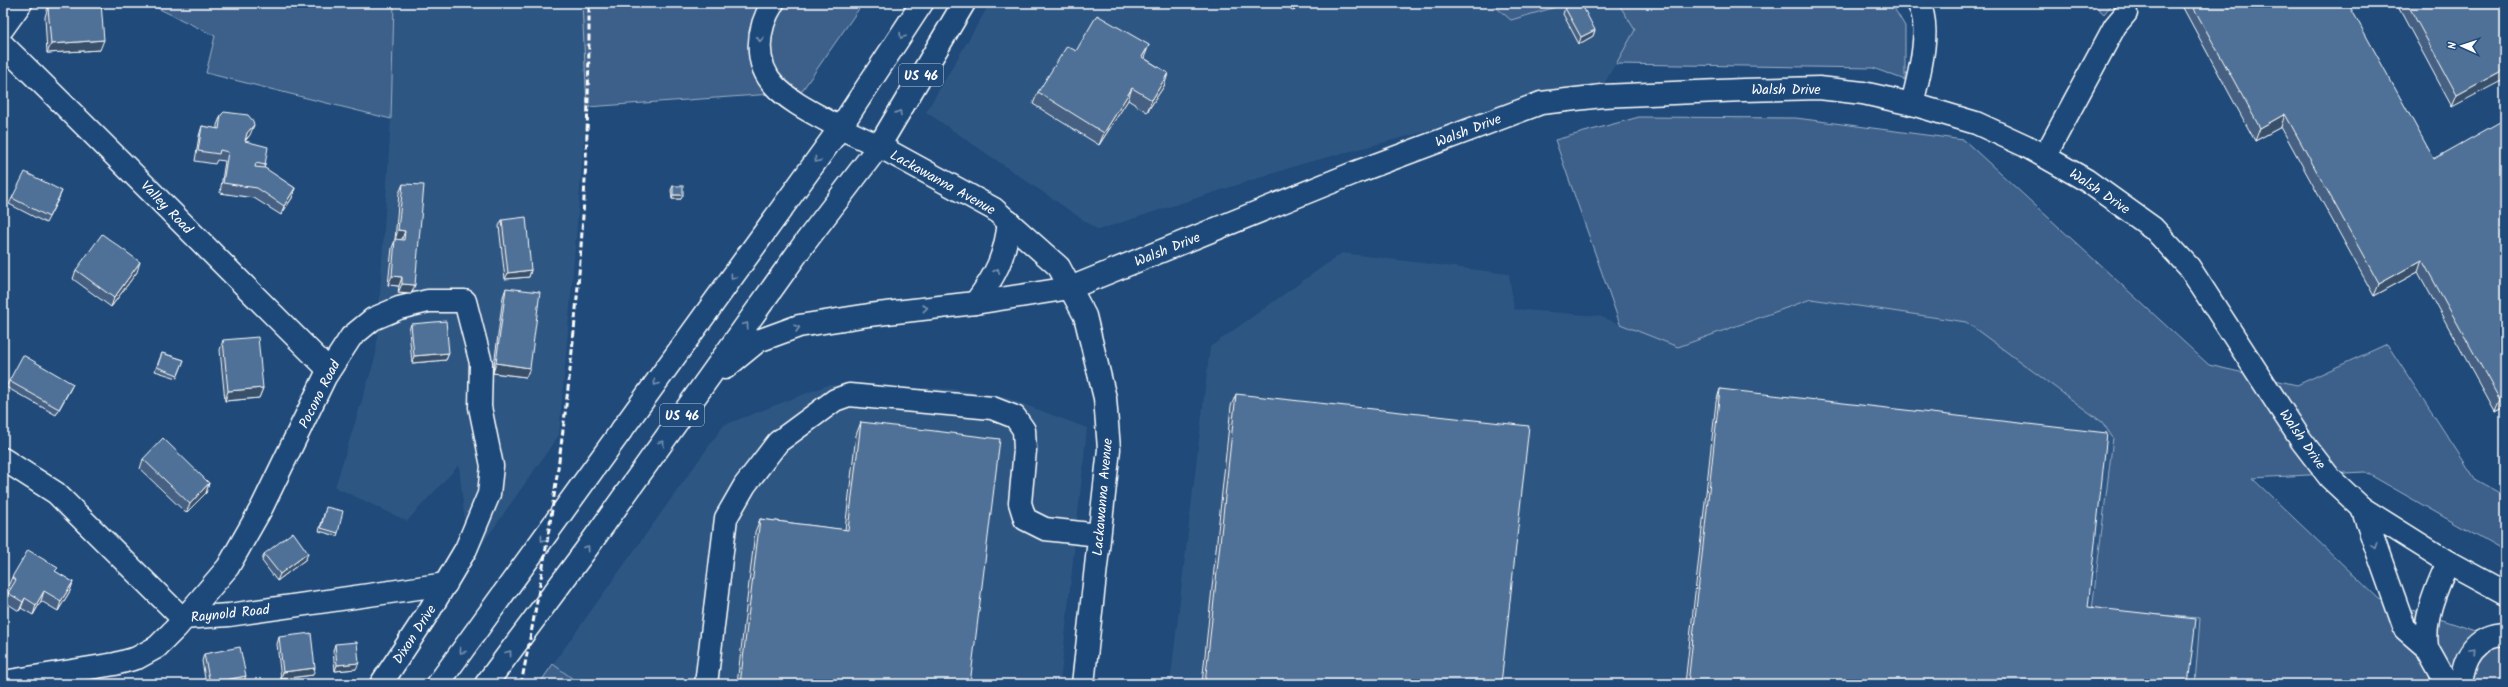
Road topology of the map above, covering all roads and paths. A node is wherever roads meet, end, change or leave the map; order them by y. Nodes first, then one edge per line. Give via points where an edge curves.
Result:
1 (21, 3) edge
2 (773, 3) edge
3 (922, 3) edge
4 (964, 3) edge
5 (1918, 3) edge
6 (2126, 13) dead end
7 (3, 28) edge
8 (3, 45) edge
9 (1912, 104) junction
10 (840, 128) junction
11 (879, 146) junction
12 (2045, 156) junction
13 (1009, 222) junction
14 (1070, 288) junction
15 (975, 303) junction
16 (329, 370) junction
17 (705, 383) junction
18 (3, 459) edge
19 (2362, 508) junction
20 (1099, 535) junction
21 (2448, 562) junction
22 (446, 584) junction
23 (2505, 593) edge
24 (185, 618) junction
25 (2505, 635) edge
26 (2427, 648) junction
27 (3, 682) edge
28 (381, 684) edge
29 (438, 684) edge
30 (486, 684) edge
31 (706, 684) edge
32 (1083, 684) edge
33 (2447, 684) edge
34 (2461, 684) edge

1 - 7 main road
2 -> 10 main road, Lackawanna Avenue via 766,14 760,34 761,61 766,73 775,86 788,96
3 -> 10 main road, US 46
11 -> 4 main road, US 46
5 - 9 main road via 1924,32 1923,57
6 - 12 main road via 2114,26
8 - 16 main road, Valley Road via 145,183
9 - 12 main road, Walsh Drive via 1976,123
9 - 14 main road, Walsh Drive via 1863,93 1819,88 1602,96 1541,103 1354,173
10 - 11 main road, Lackawanna Avenue
10 -> 29 main road, US 46
11 - 13 main road, Lackawanna Avenue via 994,209
17 -> 11 main road, US 46 via 804,244
12 - 19 main road, Walsh Drive via 2086,180 2153,228 2189,267 2301,440 2330,478
13 - 14 main road, Lackawanna Avenue via 1059,266
15 -> 13 main road via 997,270 1006,249
14 - 15 main road, Walsh Drive
14 - 20 main road, Lackawanna Avenue via 1085,316 1105,398 1109,449
17 -> 15 main road, Walsh Drive via 758,341 799,326
16 - 22 main road, Pocono Road via 352,337 373,319 399,308 428,301 465,301 481,363 480,407 492,466 489,494 466,550
16 - 24 main road, Pocono Road via 262,507 228,567
30 -> 17 main road, US 46
18 - 24 main road, Raynold Road via 56,493 182,618
19 - 21 main road, Walsh Drive
19 -> 26 main road, Walsh Drive via 2405,628
20 - 31 main road via 1045,529 1025,519 1020,503 1025,450 1024,430 1015,417 992,408 849,395 835,400 778,442 745,485 726,518
20 - 32 main road, Lackawanna Avenue
21 - 23 main road
21 - 26 main road, Walsh Drive via 2427,619
22 - 24 main road, Raynold Road via 229,615
22 - 28 main road, Dixon Drive
24 - 27 main road, Pocono Road via 157,647 137,658 115,664
34 -> 25 main road via 2464,664 2471,652 2488,638
26 - 33 main road, Walsh Drive

